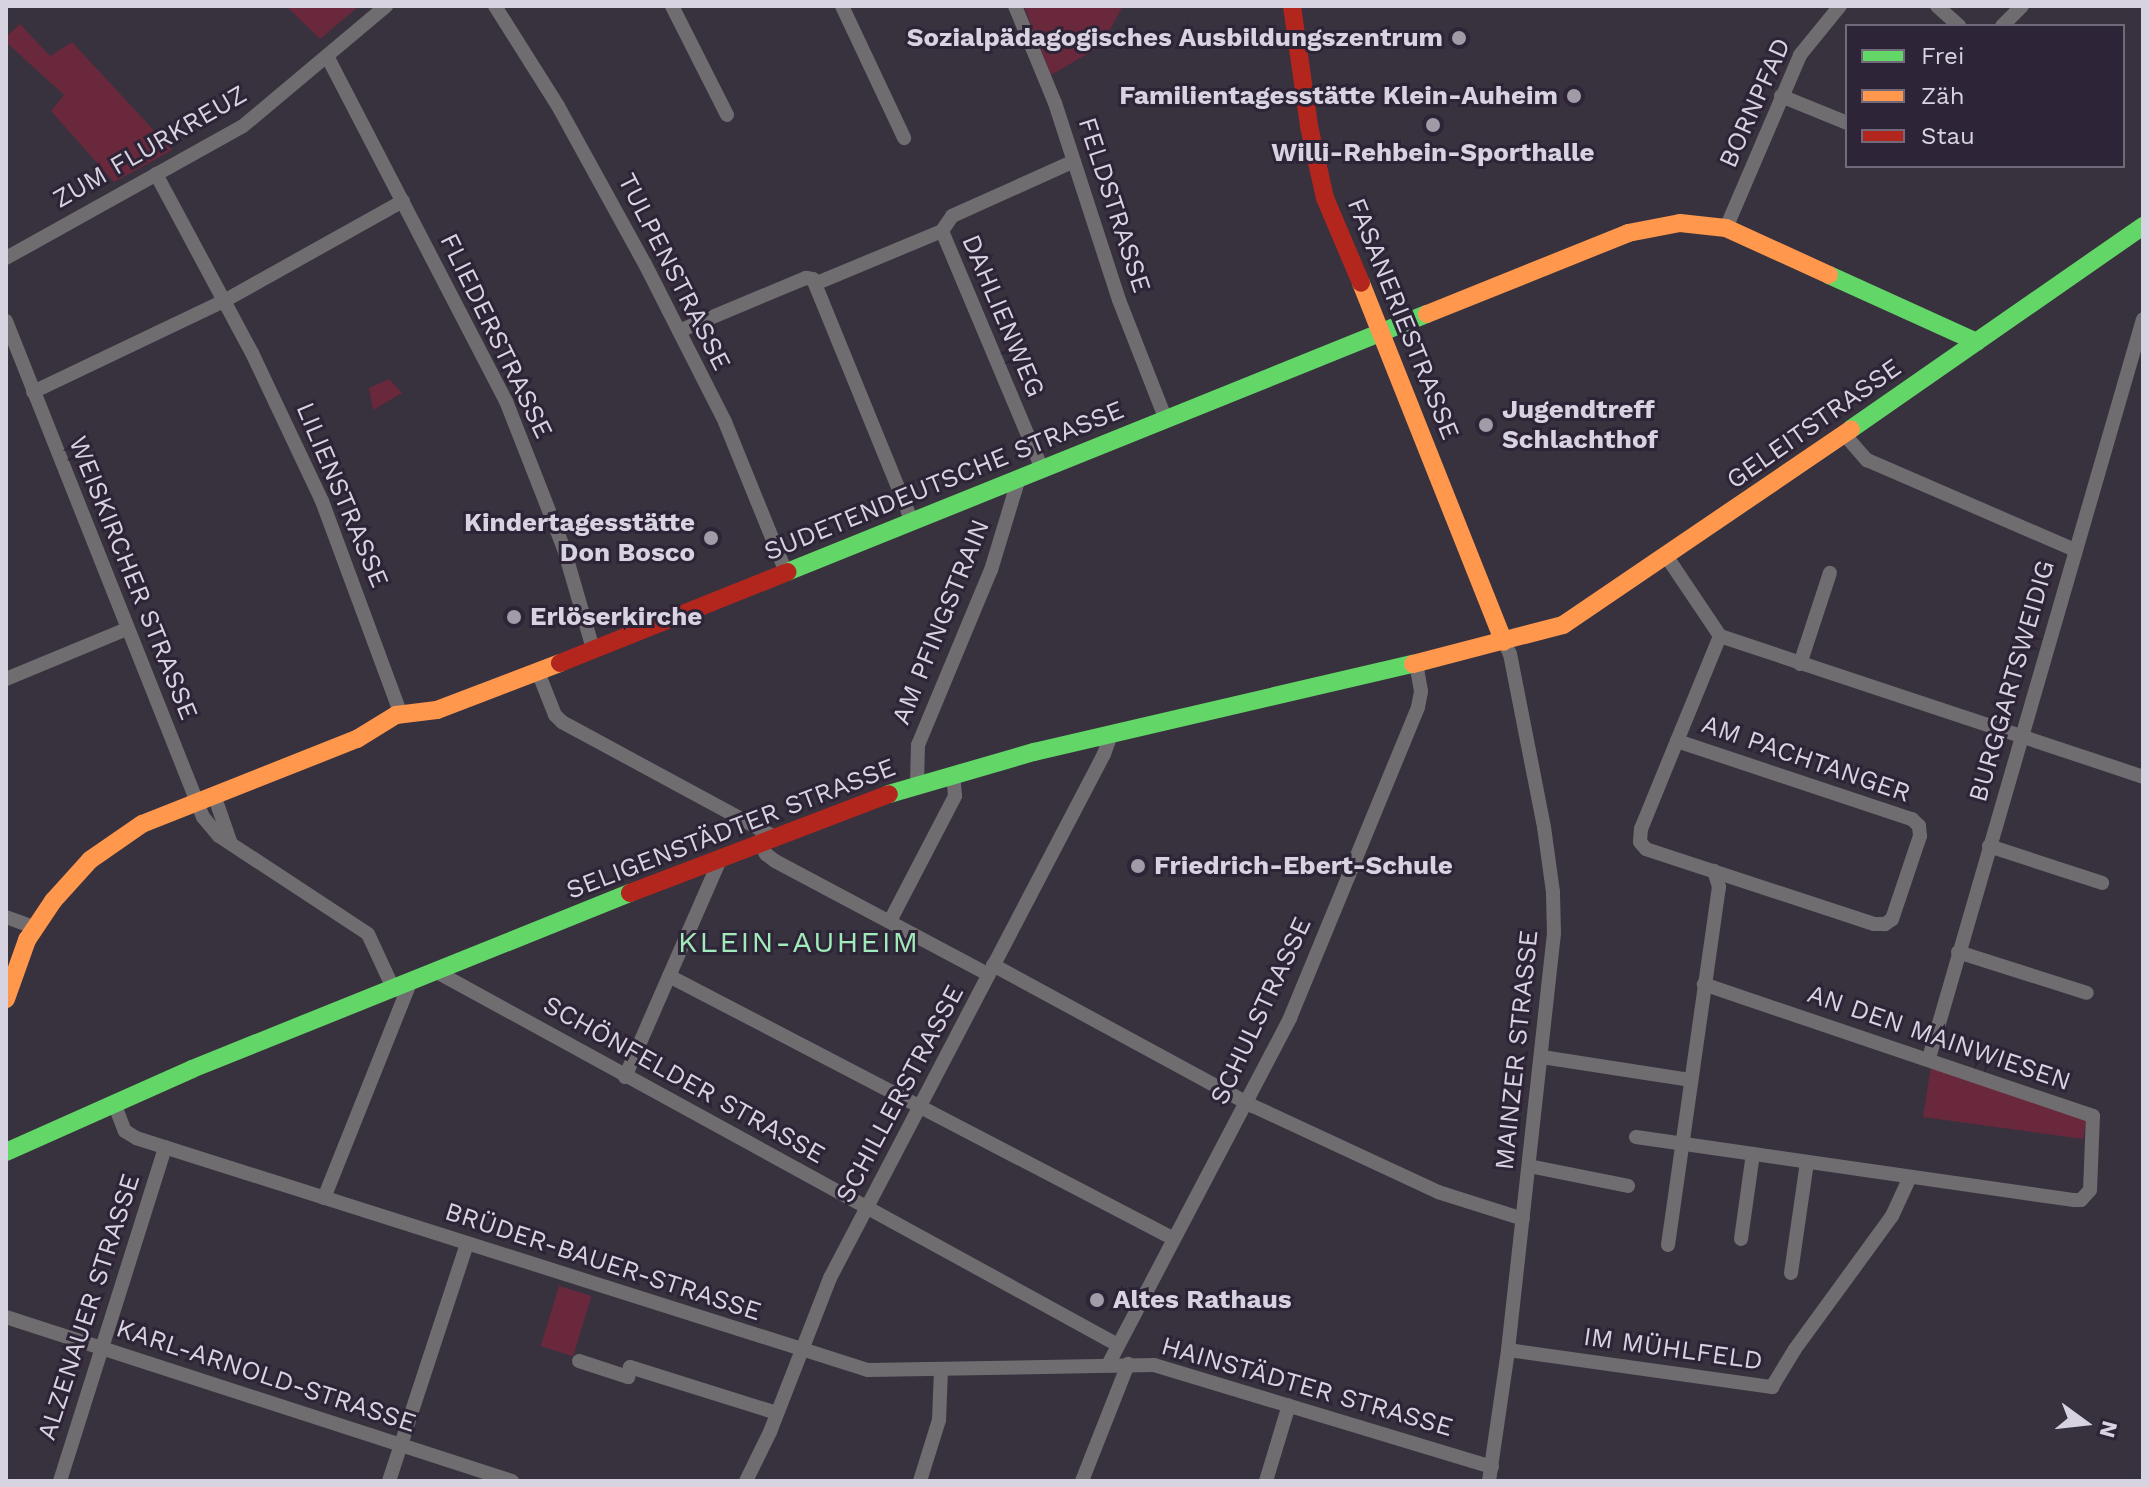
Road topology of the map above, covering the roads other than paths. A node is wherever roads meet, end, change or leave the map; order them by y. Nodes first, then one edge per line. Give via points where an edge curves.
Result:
1 (386, 6) edge
2 (495, 6) edge
3 (672, 6) edge
4 (842, 6) edge
5 (1015, 6) edge
6 (1292, 6) edge
7 (1840, 6) edge
8 (1937, 6) edge
9 (2022, 6) edge
10 (1957, 24) edge
11 (2004, 24) edge
12 (327, 56) junction
13 (1781, 96) junction
14 (727, 115) dead end
15 (1845, 122) edge
16 (904, 138) dead end
17 (1072, 162) junction
18 (156, 174) junction
19 (403, 201) junction
20 (2143, 226) edge
21 (1726, 228) junction
22 (942, 231) junction
23 (6, 258) edge
24 (817, 283) junction
25 (224, 301) junction
26 (2143, 319) edge
27 (6, 321) edge
28 (679, 331) junction
29 (1381, 332) junction
30 (1977, 342) junction
31 (33, 392) junction
32 (1166, 420) junction
33 (1844, 434) junction
34 (1042, 469) junction
35 (1019, 478) junction
36 (912, 522) junction
37 (2075, 550) junction
38 (1667, 557) junction
39 (786, 572) junction
40 (1830, 573) dead end
41 (127, 629) junction
42 (1720, 636) junction
43 (1504, 642) junction
44 (593, 649) junction
45 (1416, 663) junction
46 (1800, 664) junction
47 (538, 672) junction
48 (6, 678) edge
49 (401, 714) junction
50 (1111, 735) junction
51 (2020, 739) junction
52 (1677, 741) junction
53 (953, 774) junction
54 (2143, 777) edge
55 (917, 785) junction
56 (205, 798) junction
57 (766, 838) junction
58 (1989, 846) junction
59 (721, 857) junction
60 (1714, 871) junction
61 (2102, 883) dead end
62 (6, 917) edge
63 (890, 921) junction
64 (34, 927) junction
65 (1958, 952) junction
66 (991, 970) junction
67 (437, 972) junction
68 (669, 976) junction
69 (1704, 984) junction
70 (402, 986) junction
71 (2087, 993) dead end
72 (6, 999) edge
73 (1542, 1057) junction
74 (1929, 1058) junction
75 (625, 1077) junction
76 (1691, 1080) junction
77 (1247, 1102) junction
78 (114, 1103) junction
79 (920, 1107) junction
80 (1636, 1137) dead end
81 (1682, 1144) junction
82 (165, 1147) junction
83 (7, 1151) edge
84 (1753, 1154) junction
85 (1807, 1162) junction
86 (1529, 1166) junction
87 (1910, 1177) junction
88 (1628, 1186) dead end
89 (324, 1198) junction
90 (867, 1207) junction
91 (1523, 1219) junction
92 (1176, 1234) junction
93 (1741, 1239) dead end
94 (467, 1244) junction
95 (1668, 1245) dead end
96 (1791, 1273) dead end
97 (6, 1317) edge
98 (1118, 1345) junction
99 (101, 1348) junction
100 (800, 1350) junction
101 (1508, 1350) junction
102 (579, 1361) dead end
103 (1128, 1364) junction
104 (1108, 1365) junction
105 (941, 1370) junction
106 (1289, 1405) junction
107 (777, 1413) junction
108 (401, 1445) junction
109 (1492, 1477) edge
110 (60, 1481) edge
111 (389, 1481) edge
112 (512, 1481) edge
113 (746, 1481) edge
114 (920, 1481) edge
115 (1082, 1481) edge
116 (1266, 1481) edge

1 - 12 street, ZUM FLURKREUZ
2 - 28 street, TULPENSTRASSE via 581,146
3 - 14 street
4 - 16 street
5 - 17 street, FELDSTRASSE via 1055,103
6 - 29 street, FASANERIESTRASSE via 1325,198
7 - 13 street, BORNPFAD via 1802,51
8 - 10 street
9 - 11 street
12 - 18 street, ZUM FLURKREUZ via 243,126
12 - 19 street, FLIEDERSTRASSE
13 - 15 street
13 - 21 street, BORNPFAD
17 - 22 street, DAHLIENWEG via 952,216
17 - 32 street, FELDSTRASSE
18 - 23 street, ZUM FLURKREUZ
18 - 25 street, LILIENSTRASSE
19 - 25 street
19 - 44 street, FLIEDERSTRASSE via 506,401 564,549
20 - 30 street, GELEITSTRASSE
21 - 29 street, SUDETENDEUTSCHE STRASSE via 1680,223 1644,228
21 - 30 street, SUDETENDEUTSCHE STRASSE
22 - 24 street
22 - 34 street, DAHLIENWEG
24 - 28 street via 806,278
24 - 36 street
25 - 31 street
25 - 49 street, LILIENSTRASSE via 322,501
26 - 37 street, BURGGARTSWEIDIG
27 - 31 street, WEISKIRCHER STRASSE
28 - 39 street, TULPENSTRASSE via 731,437
29 - 32 street, SUDETENDEUTSCHE STRASSE
29 - 43 street, FASANERIESTRASSE
30 - 33 street, GELEITSTRASSE
31 - 41 street, WEISKIRCHER STRASSE
32 - 34 street, SUDETENDEUTSCHE STRASSE
33 - 37 street via 1867,460
33 - 38 street, GELEITSTRASSE
34 - 35 street, SUDETENDEUTSCHE STRASSE
35 - 36 street, SUDETENDEUTSCHE STRASSE
35 - 55 street, AM PFINGSTRAIN via 991,570 918,745
36 - 39 street, SUDETENDEUTSCHE STRASSE
37 - 51 street, BURGGARTSWEIDIG
38 - 42 street
38 - 43 street, GELEITSTRASSE via 1563,625
39 - 44 street, SUDETENDEUTSCHE STRASSE
40 - 46 street
41 - 48 street
41 - 56 street, WEISKIRCHER STRASSE
42 - 46 street
42 - 52 street
43 - 45 street, SELIGENSTÄDTER STRASSE
43 - 73 street, MAINZER STRASSE via 1553,892
44 - 47 street, SUDETENDEUTSCHE STRASSE
45 - 50 street, SELIGENSTÄDTER STRASSE
45 - 77 street, SCHULSTRASSE via 1418,707 1290,1018
46 - 51 street
47 - 49 street, SUDETENDEUTSCHE STRASSE via 437,710
47 - 57 street via 562,722
49 - 56 street, SUDETENDEUTSCHE STRASSE via 357,739
50 - 53 street, SELIGENSTÄDTER STRASSE
50 - 66 street, SCHILLERSTRASSE
51 - 54 street
51 - 58 street, BURGGARTSWEIDIG
52 - 60 street via 1640,842 1646,849
52 - 60 street, AM PACHTANGER via 1912,819 1921,830 1892,919 1885,924
53 - 55 street, SELIGENSTÄDTER STRASSE
53 - 63 street via 955,796
55 - 57 street, SELIGENSTÄDTER STRASSE
56 - 64 street, SUDETENDEUTSCHE STRASSE via 142,824 102,850 77,872
56 - 70 street, WEISKIRCHER STRASSE via 211,829 368,934
57 - 59 street, SELIGENSTÄDTER STRASSE
57 - 63 street via 766,854 775,861
58 - 61 street
58 - 65 street, BURGGARTSWEIDIG
59 - 67 street, SELIGENSTÄDTER STRASSE
59 - 68 street
60 - 69 street via 1719,887
62 - 64 street
63 - 66 street
64 - 72 street, SUDETENDEUTSCHE STRASSE
65 - 71 street
65 - 74 street, BURGGARTSWEIDIG
66 - 77 street
66 - 79 street, SCHILLERSTRASSE
67 - 70 street, SELIGENSTÄDTER STRASSE
67 - 75 street, SCHÖNFELDER STRASSE
68 - 75 street
68 - 79 street
69 - 74 street, AN DEN MAINWIESEN
69 - 76 street
70 - 78 street, SELIGENSTÄDTER STRASSE
70 - 89 street
73 - 76 street
73 - 86 street, MAINZER STRASSE
74 - 87 street, AN DEN MAINWIESEN via 2093,1116 2092,1185 2081,1200 2074,1200
75 - 90 street, SCHÖNFELDER STRASSE
76 - 81 street
77 - 91 street via 1438,1192
77 - 92 street, SCHULSTRASSE
78 - 82 street, BRÜDER-BAUER-STRASSE via 130,1135
78 - 83 street, SELIGENSTÄDTER STRASSE
79 - 90 street, SCHILLERSTRASSE
79 - 92 street
80 - 81 street
81 - 84 street
81 - 95 street
82 - 89 street, BRÜDER-BAUER-STRASSE
82 - 99 street, ALZENAUER STRASSE
84 - 85 street
84 - 93 street
85 - 87 street
85 - 96 street
86 - 88 street
86 - 91 street, MAINZER STRASSE
87 - 101 street, IM MÜHLFELD via 1892,1216 1772,1387
89 - 94 street, BRÜDER-BAUER-STRASSE
90 - 98 street, SCHÖNFELDER STRASSE
90 - 100 street, SCHILLERSTRASSE
91 - 101 street, MAINZER STRASSE
92 - 98 street, SCHULSTRASSE
94 - 100 street, BRÜDER-BAUER-STRASSE
94 - 108 street
97 - 99 street, KARL-ARNOLD-STRASSE
98 - 104 street, SCHULSTRASSE
99 - 108 street, KARL-ARNOLD-STRASSE
99 - 110 street, ALZENAUER STRASSE
100 - 105 street, BRÜDER-BAUER-STRASSE via 874,1371
100 - 107 street, SCHILLERSTRASSE
101 - 109 street, MAINZER STRASSE
102 - 107 street via 628,1377 630,1367
103 - 104 street, HAINSTÄDTER STRASSE
103 - 106 street, HAINSTÄDTER STRASSE via 1164,1367
103 - 115 street
104 - 105 street, BRÜDER-BAUER-STRASSE
105 - 114 street via 939,1420
106 - 109 street, HAINSTÄDTER STRASSE
106 - 116 street
107 - 113 street, SCHILLERSTRASSE
108 - 111 street
108 - 112 street, KARL-ARNOLD-STRASSE

